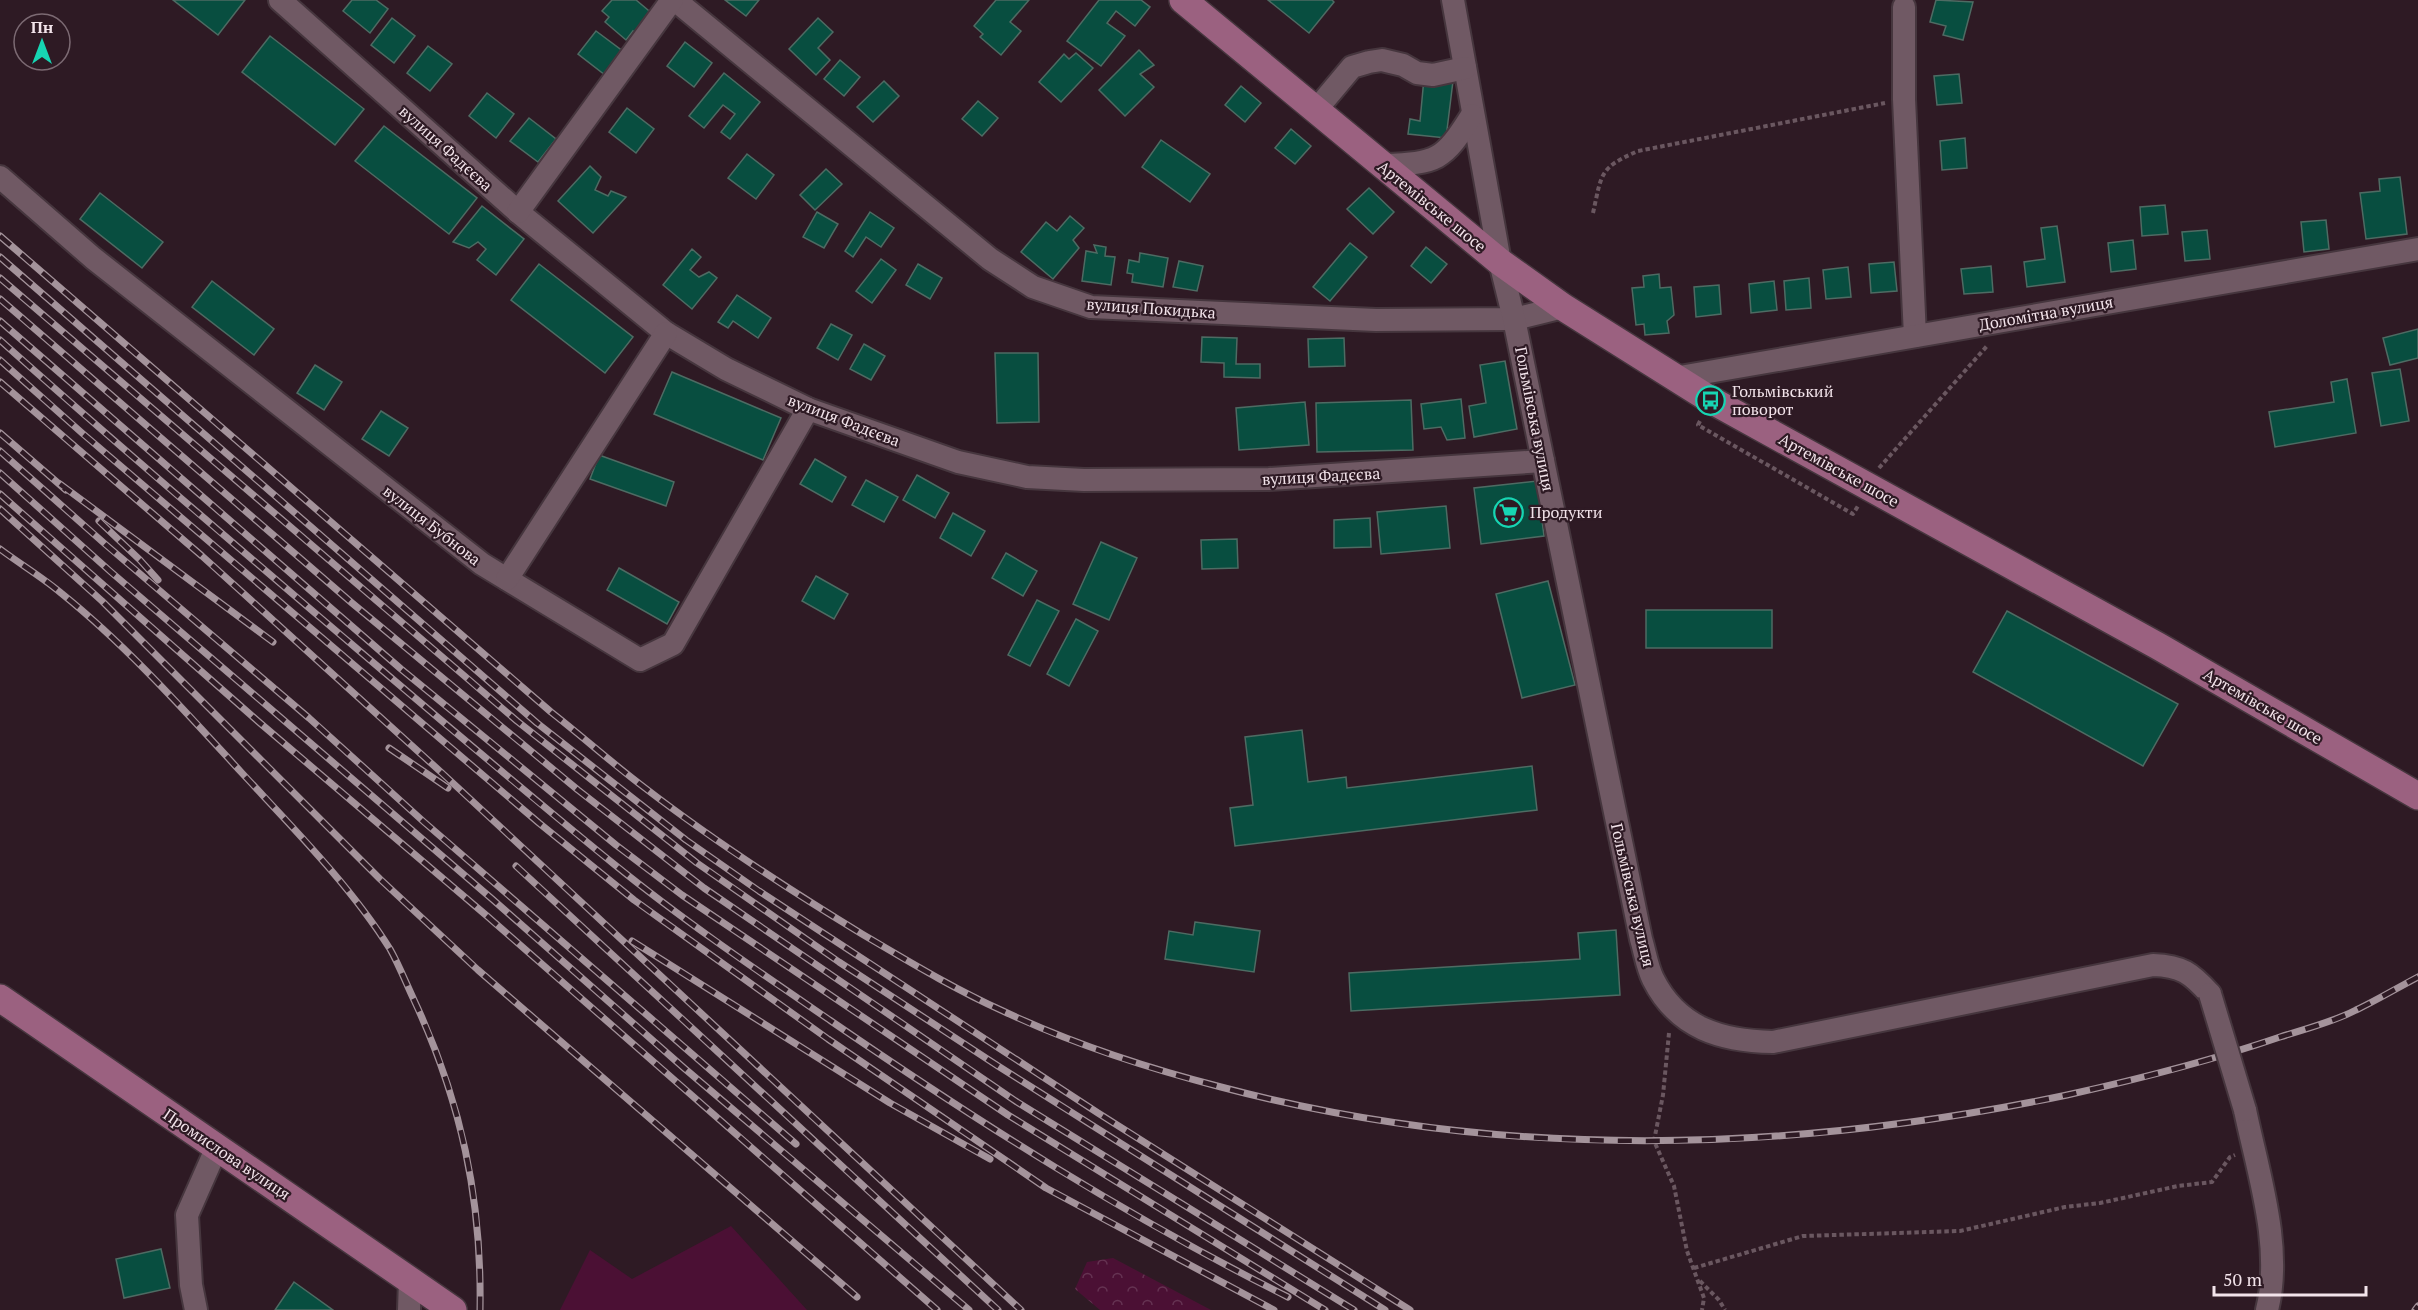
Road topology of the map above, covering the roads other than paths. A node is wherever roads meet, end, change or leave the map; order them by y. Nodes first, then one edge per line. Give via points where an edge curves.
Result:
1 (674, 0) edge
2 (1183, 0) edge
3 (1453, 0) edge
4 (283, 1) edge
5 (1904, 7) dead end
6 (1464, 68) junction
7 (1316, 110) junction
8 (1472, 115) junction
9 (1383, 165) junction
10 (0, 177) edge
11 (518, 212) junction
12 (2418, 249) edge
13 (1500, 262) junction
14 (1563, 307) junction
15 (1514, 319) junction
16 (666, 333) junction
17 (1915, 336) junction
18 (1674, 378) junction
19 (808, 410) junction
20 (1543, 461) junction
21 (507, 579) junction
22 (2418, 796) edge
23 (0, 998) edge
24 (217, 1147) junction
25 (410, 1279) junction
26 (196, 1310) edge
27 (409, 1310) edge
28 (453, 1310) edge
29 (2267, 1310) edge

1 - 11 street
1 - 15 street, вулиця Покидька via 990,259 1033,287 1091,306 1376,320
2 - 7 main road, Артемівське шосе
3 - 6 street, Гольмівська вулиця
4 - 11 street, вулиця Фадєєва
5 - 17 street via 1904,99
6 - 7 street via 1433,75 1382,60 1369,62 1352,67
6 - 8 street, Гольмівська вулиця
7 - 9 main road, Артемівське шосе
8 - 9 street via 1454,145 1439,157 1416,164
8 - 13 street, Гольмівська вулиця
9 - 13 main road, Артемівське шосе
10 - 21 street, вулиця Бубнова via 93,258 482,564
11 - 16 street, вулиця Фадєєва
12 - 17 street, Доломітна вулиця
13 - 14 main road, Артемівське шосе
13 - 15 street, Гольмівська вулиця
14 - 15 street, вулиця Покидька
14 - 18 main road, Артемівське шосе
15 - 20 street, Гольмівська вулиця
16 - 19 street, вулиця Фадєєва via 726,369
16 - 21 street
17 - 18 street, Доломітна вулиця
18 - 22 main road, Артемівське шосе via 2148,640
19 - 20 street, вулиця Фадєєва via 958,462 1027,477 1269,479
19 - 21 street, вулиця Бубнова via 673,644 640,660
20 - 29 street, Гольмівська вулиця, bridge via 1641,939 1653,979 1671,1009 1712,1033 1743,1041 1773,1042 2153,965 2173,966 2193,976 2210,994 2245,1110 2271,1237
23 - 24 main road, Промислова вулиця
24 - 25 main road, Промислова вулиця
24 - 26 street via 187,1215
25 - 27 street
25 - 28 main road, Промислова вулиця

